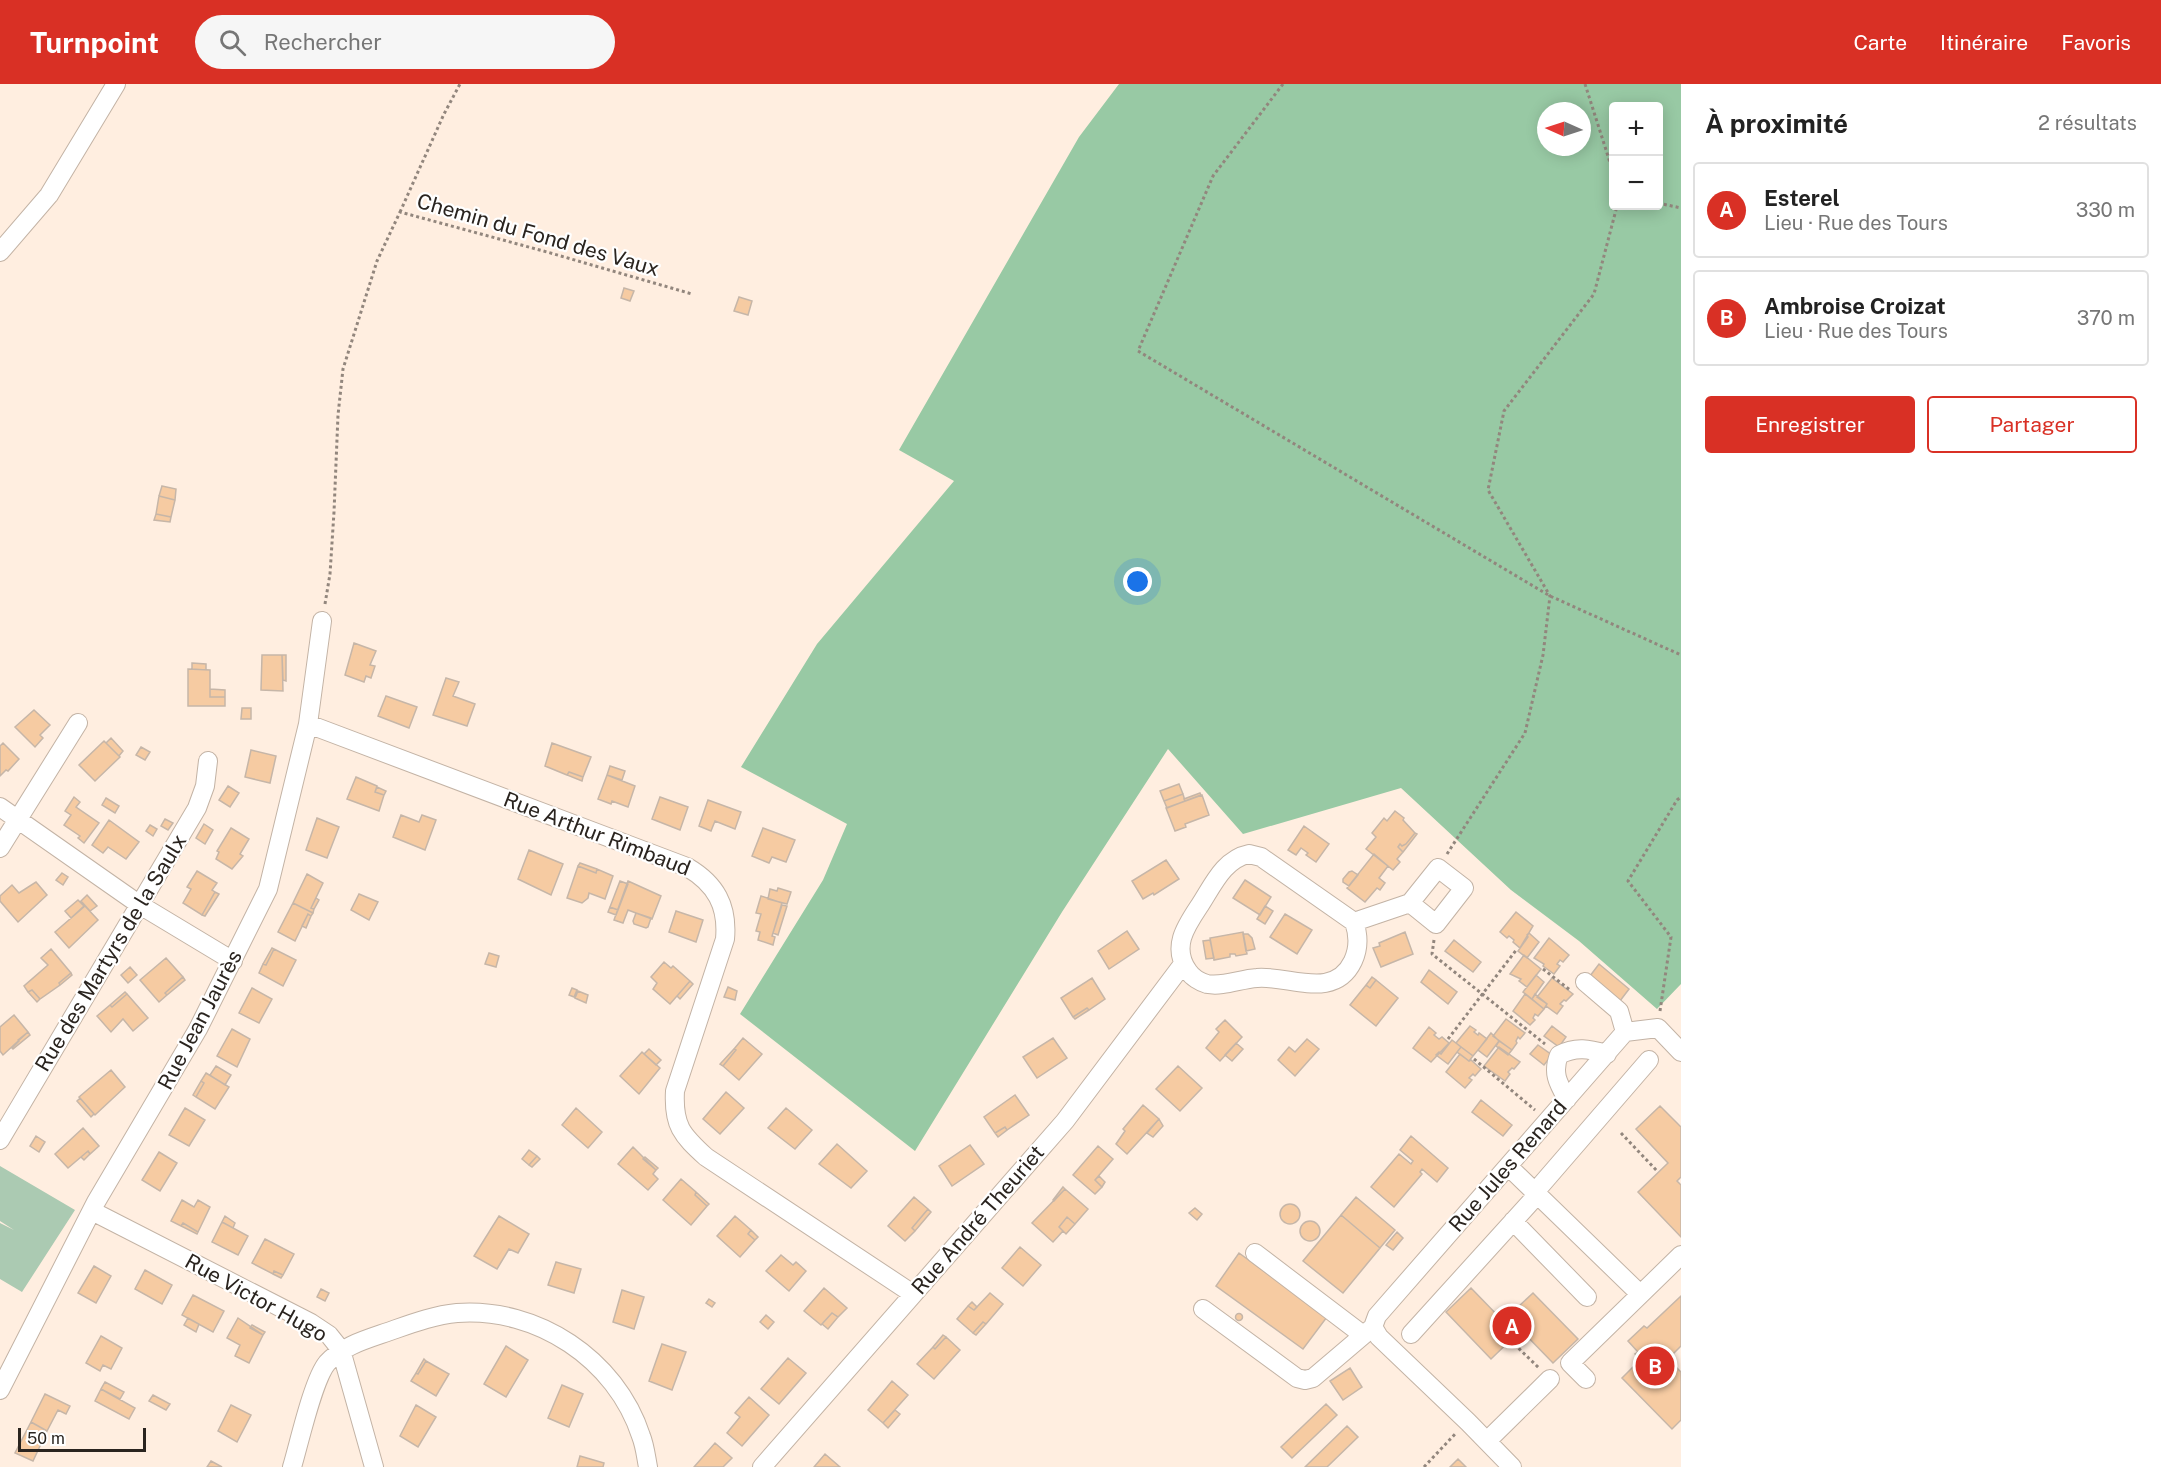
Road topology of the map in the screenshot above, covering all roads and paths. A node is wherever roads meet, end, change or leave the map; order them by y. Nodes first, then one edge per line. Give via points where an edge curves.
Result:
1 (116, 84) edge
2 (460, 84) edge
3 (1283, 84) edge
4 (1585, 84) edge
5 (1609, 159) edge
6 (1663, 204) edge
7 (1681, 208) edge
8 (1616, 210) edge
9 (400, 212) junction
10 (0, 252) edge
11 (692, 294) dead end
12 (1551, 596) junction
13 (322, 621) joint
14 (1681, 656) edge
15 (78, 723) dead end
16 (308, 724) junction
17 (208, 761) dead end
18 (1681, 797) edge
19 (0, 807) edge
20 (19, 819) junction
21 (0, 848) edge
22 (1438, 868) junction
23 (1410, 903) junction
24 (140, 905) junction
25 (1354, 922) junction
26 (1436, 924) junction
27 (1517, 949) dead end
28 (233, 961) junction
29 (1183, 964) junction
30 (1585, 982) dead end
31 (1483, 993) junction
32 (1658, 1028) junction
33 (1625, 1032) junction
34 (1448, 1039) dead end
35 (1678, 1042) edge
36 (1607, 1053) junction
37 (1559, 1055) junction
38 (1474, 1059) dead end
39 (1649, 1060) dead end
40 (1567, 1099) junction
41 (1548, 1121) junction
42 (1621, 1133) dead end
43 (0, 1140) edge
44 (1508, 1166) junction
45 (1658, 1172) dead end
46 (1536, 1194) junction
47 (92, 1210) junction
48 (1513, 1221) junction
49 (1255, 1253) dead end
50 (1675, 1261) edge
51 (913, 1294) junction
52 (1640, 1294) junction
53 (1587, 1297) dead end
54 (1203, 1309) dead end
55 (1368, 1331) junction
56 (1411, 1334) dead end
57 (1510, 1341) dead end
58 (341, 1350) junction
59 (1550, 1379) joint
60 (1586, 1379) dead end
61 (0, 1390) edge
62 (1468, 1422) junction
63 (1487, 1441) junction
64 (292, 1467) edge
65 (374, 1467) edge
66 (648, 1467) edge
67 (762, 1467) edge
68 (1424, 1467) edge
69 (1512, 1467) edge

1 - 10 street via 49,195
2 - 9 path
3 - 12 path via 1213,176 1138,351
4 - 5 path
6 - 7 path
8 - 12 path via 1594,294 1504,411 1488,490
9 - 11 path, Chemin du Fond des Vaux
9 - 13 path, Chemin du Fond des Vaux via 377,261 343,369 330,574
12 - 14 path
12 - 22 path via 1525,733
13 - 16 street, Rue Jean Jaurès
15 - 20 street
16 - 28 street, Rue Jean Jaurès via 268,889
16 - 51 street, Rue Arthur Rimbaud via 701,875 725,911 726,932 675,1092 674,1111 679,1126 688,1141 706,1157
17 - 24 street, Rue des Martyrs de la Saulx via 206,786 197,808
18 - 32 path via 1628,881 1671,937
19 - 20 street
20 - 21 street
20 - 24 street
22 - 23 street
22 - 26 street via 1464,888
23 - 25 street
23 - 26 street
24 - 28 street
24 - 43 street, Rue des Martyrs de la Saulx
25 - 29 street via 1357,950 1351,964 1338,978 1325,984 1257,978 1204,984
25 - 29 street via 1262,857 1237,856 1185,927 1180,952
26 - 31 path via 1432,954
27 - 31 path
28 - 47 street, Rue Jean Jaurès via 198,1029
29 - 51 street, Rue André Theuriet via 1065,1121
30 - 33 street via 1619,1011
31 - 34 path
31 - 37 path
32 - 33 street
32 - 35 street
33 - 36 street, Rue Jules Renard
36 - 37 street via 1585,1048
36 - 40 street, Rue Jules Renard
37 - 40 street via 1554,1067
38 - 41 path
39 - 46 street
40 - 41 street, Rue Jules Renard
41 - 44 street, Rue Jules Renard
42 - 45 path
44 - 46 street
44 - 55 street, Rue Jules Renard
46 - 48 street
46 - 52 street
47 - 58 street, Rue Victor Hugo via 311,1323 329,1335
47 - 61 street, Rue Jean Jaurès
48 - 53 street
48 - 56 street
49 - 55 street
50 - 52 street
51 - 67 street, Rue André Theuriet
52 - 60 street via 1570,1363
54 - 55 street, Rue Jules Renard via 1305,1380 1313,1378
55 - 62 street
57 - 59 path
58 - 64 street via 325,1366 316,1387
58 - 65 street, Rue Victor Hugo
58 - 66 street via 430,1318 457,1313 514,1317 542,1327 591,1359 615,1387 632,1412
59 - 63 street
62 - 63 street
62 - 68 path
63 - 69 street

